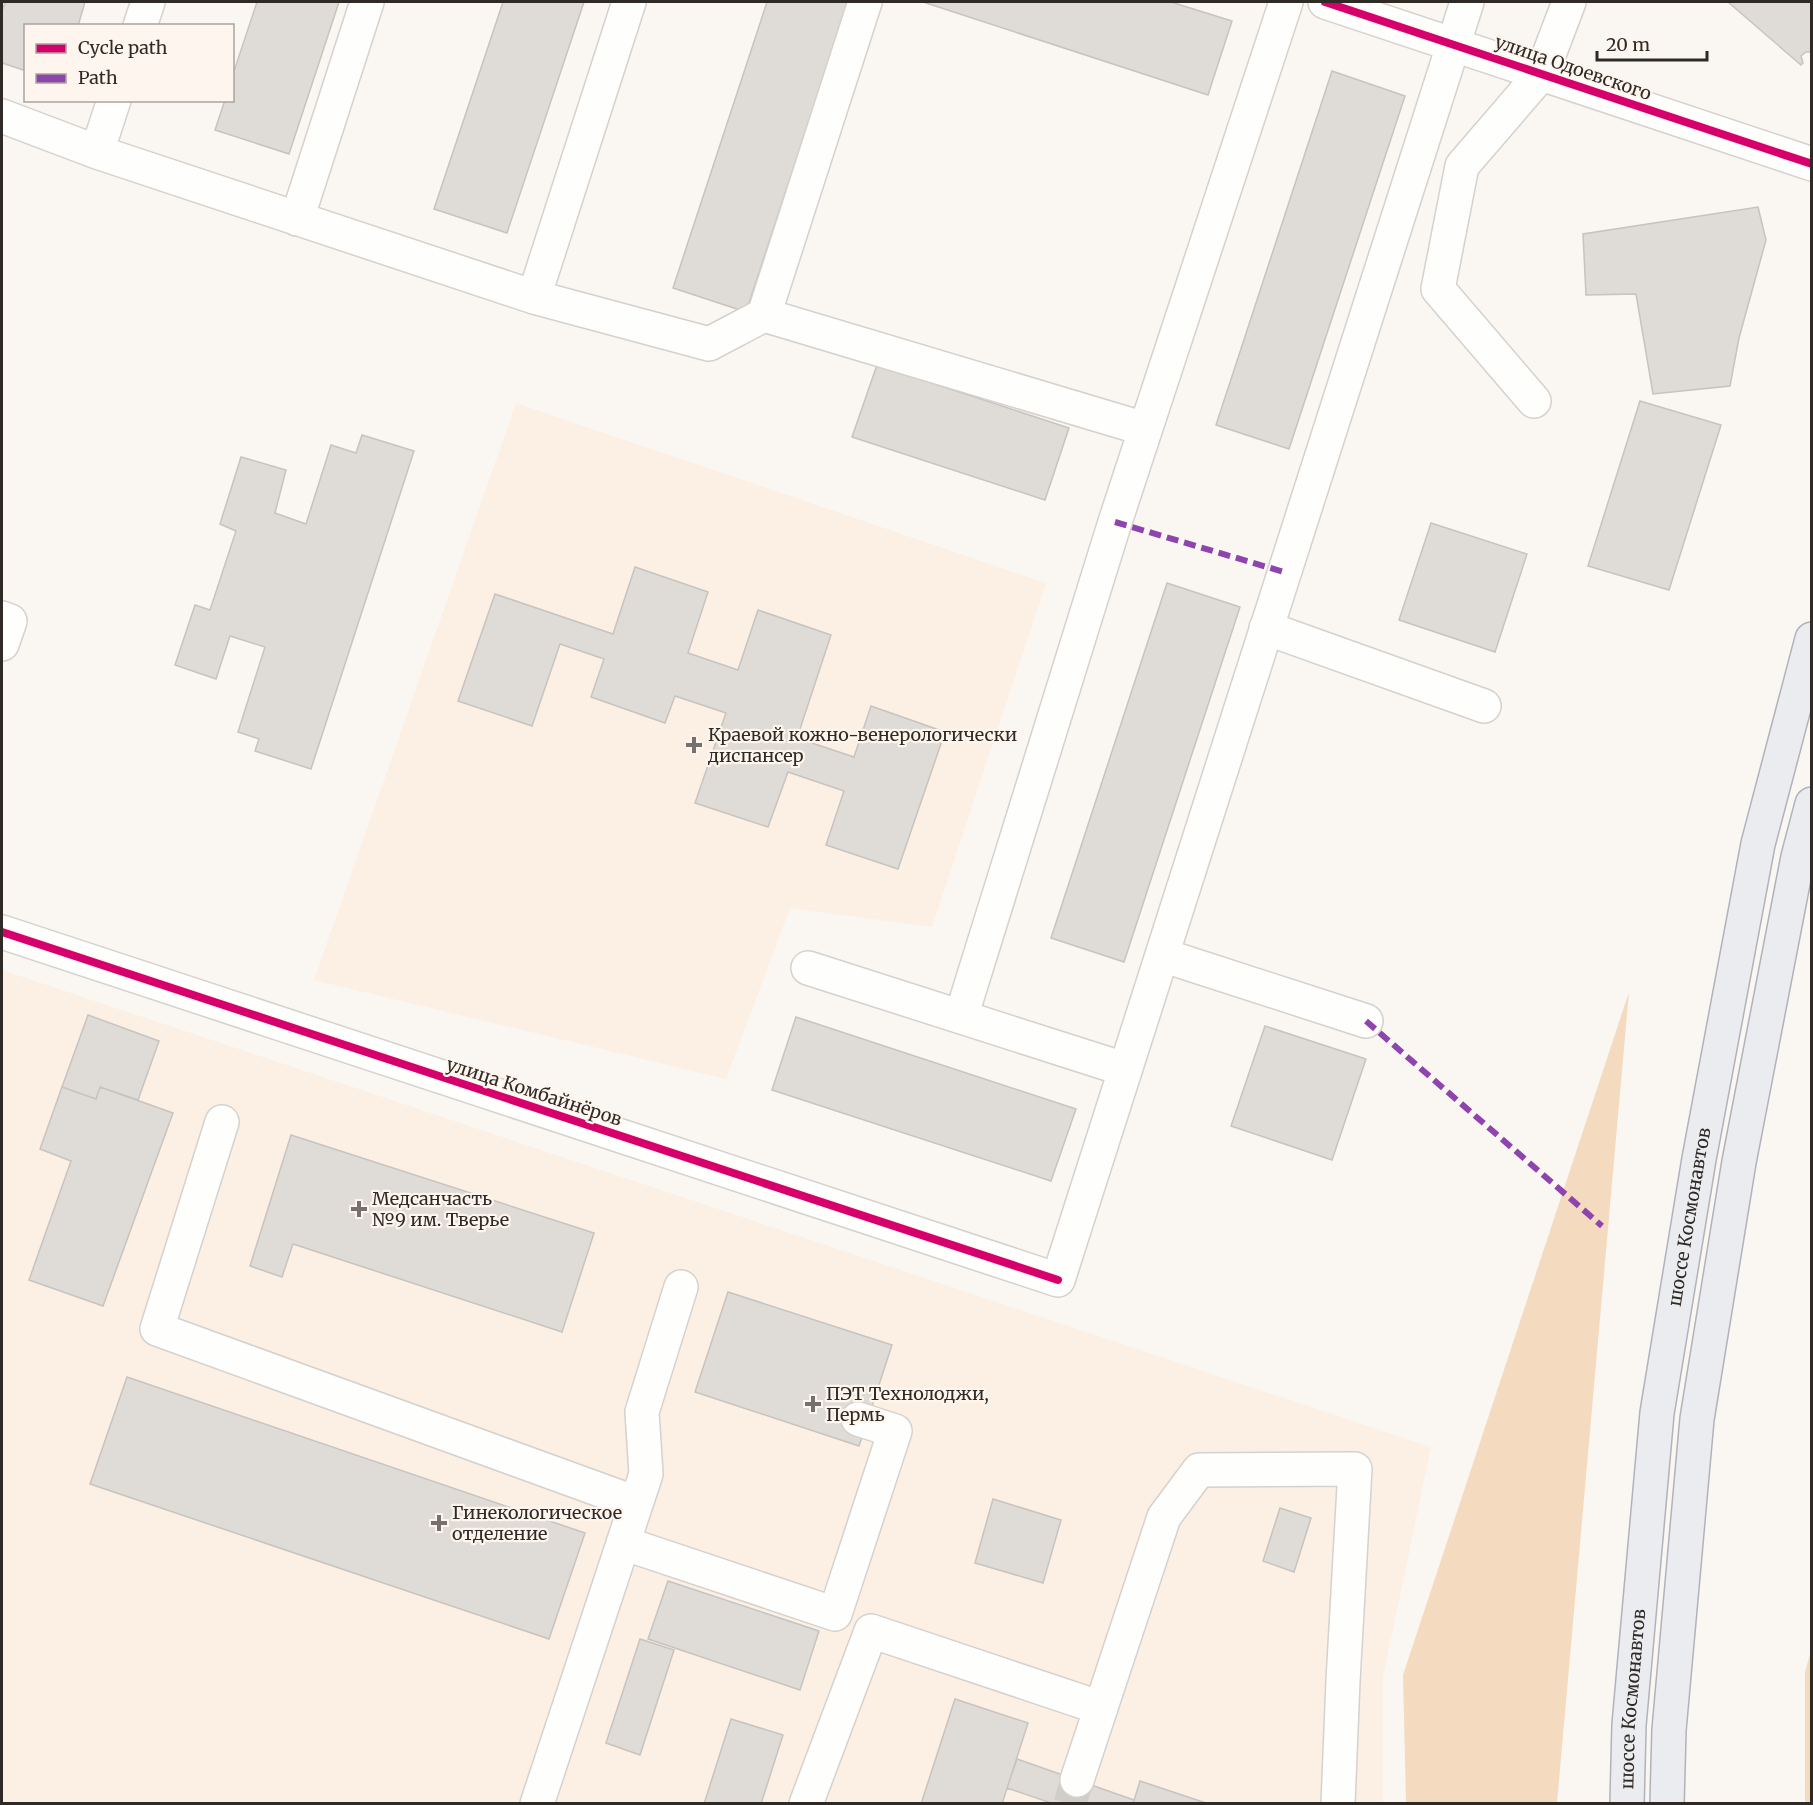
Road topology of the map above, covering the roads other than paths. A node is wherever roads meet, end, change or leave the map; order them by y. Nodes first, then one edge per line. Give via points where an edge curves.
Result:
1 (148, 2) edge
2 (367, 2) edge
3 (629, 2) edge
4 (865, 2) edge
5 (1286, 2) edge
6 (1324, 2) edge
7 (1467, 2) edge
8 (1569, 2) edge
9 (141, 24) edge
10 (1453, 44) junction
11 (1542, 74) junction
12 (113, 102) edge
13 (2, 116) edge
14 (97, 152) junction
15 (1812, 164) edge
16 (297, 219) junction
17 (534, 297) junction
18 (764, 315) junction
19 (1534, 401) dead end
20 (1145, 429) junction
21 (2, 618) edge
22 (1266, 628) junction
23 (1812, 639) edge
24 (2, 644) edge
25 (1484, 706) dead end
26 (1812, 804) edge
27 (2, 932) edge
28 (1162, 955) junction
29 (808, 968) dead end
30 (961, 1017) junction
31 (1366, 1021) dead end
32 (1124, 1069) junction
33 (222, 1122) dead end
34 (681, 1287) dead end
35 (858, 1419) dead end
36 (636, 1503) junction
37 (623, 1543) junction
38 (1101, 1708) junction
39 (1077, 1780) tunnel mouth
40 (537, 1803) edge
41 (806, 1803) edge
42 (1338, 1803) edge
43 (1627, 1803) edge
44 (1667, 1803) edge

1 - 9 street
2 - 16 street
3 - 17 street
4 - 18 street
5 - 20 street
6 - 10 street, улица Одоевского
7 - 10 street
8 - 11 street
10 - 11 street, улица Одоевского
10 - 22 street
11 - 15 street, улица Одоевского
11 - 19 street via 1462,166 1438,289
12 - 14 street
13 - 14 street
14 - 16 street
16 - 17 street
17 - 18 street via 709,344
18 - 20 street
20 - 30 street
21 - 24 street via 10,621
22 - 25 street
22 - 28 street
23 - 43 main road, шоссе Космонавтов via 1758,844 1699,1159 1657,1413 1629,1725
26 - 44 main road, шоссе Космонавтов via 1798,857 1739,1162 1697,1419 1669,1730
27 - 32 street, улица Комбайнёров via 1058,1280
28 - 31 street
28 - 32 street
29 - 30 street
30 - 32 street
33 - 36 street via 157,1329
34 - 36 street via 642,1412 646,1474
35 - 37 street via 895,1431 835,1614
36 - 37 street
37 - 40 street
38 - 39 street
38 - 41 street via 871,1631
38 - 42 street via 1164,1517 1199,1470 1355,1470

